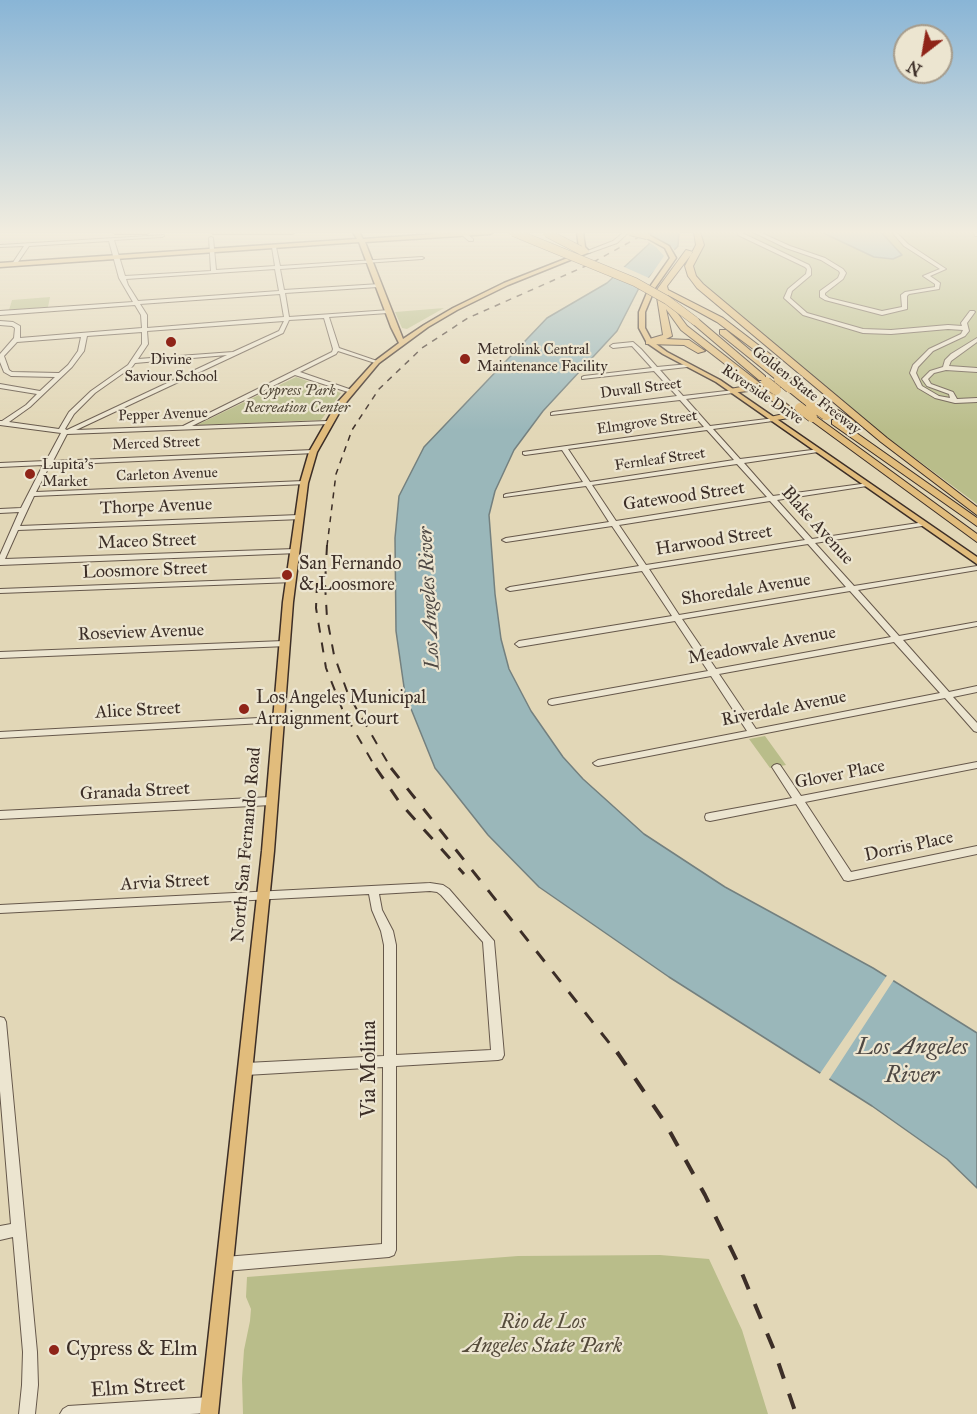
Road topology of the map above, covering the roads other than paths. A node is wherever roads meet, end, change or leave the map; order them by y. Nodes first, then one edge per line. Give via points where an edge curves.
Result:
1 (134, 298) edge
2 (203, 298) edge
3 (283, 298) edge
4 (382, 298) edge
5 (478, 298) edge
6 (648, 298) edge
7 (660, 298) edge
8 (663, 298) edge
9 (663, 298) edge
10 (681, 298) edge
11 (713, 298) edge
12 (713, 298) edge
13 (787, 298) edge
14 (825, 298) edge
15 (904, 298) edge
16 (137, 303) junction
17 (692, 305) junction
18 (387, 311) junction
19 (975, 312) edge
20 (0, 313) edge
21 (326, 316) junction
22 (287, 319) junction
23 (432, 322) junction
24 (0, 323) edge
25 (393, 327) junction
26 (964, 328) junction
27 (146, 330) junction
28 (84, 335) junction
29 (977, 339) edge
30 (15, 340) junction
31 (649, 342) junction
32 (402, 343) junction
33 (613, 346) dead end
34 (336, 349) junction
35 (239, 352) junction
36 (135, 361) junction
37 (377, 362) junction
38 (687, 364) junction
39 (945, 368) junction
40 (657, 369) junction
41 (977, 370) edge
42 (296, 373) junction
43 (60, 375) junction
44 (584, 378) dead end
45 (798, 378) junction
46 (0, 386) edge
47 (760, 387) junction
48 (350, 391) junction
49 (733, 391) junction
50 (41, 393) junction
51 (683, 398) junction
52 (977, 400) edge
53 (955, 401) junction
54 (797, 412) junction
55 (553, 414) dead end
56 (68, 418) junction
57 (773, 419) junction
58 (89, 421) junction
59 (2, 423) edge
60 (328, 423) junction
61 (182, 428) junction
62 (708, 428) junction
63 (65, 432) junction
64 (564, 448) junction
65 (818, 450) junction
66 (313, 452) junction
67 (525, 453) dead end
68 (739, 462) junction
69 (48, 463) junction
70 (0, 465) edge
71 (304, 483) junction
72 (588, 484) junction
73 (867, 484) junction
74 (950, 491) junction
75 (31, 494) junction
76 (506, 495) dead end
77 (916, 495) junction
78 (773, 500) junction
79 (22, 510) junction
80 (0, 511) edge
81 (977, 512) edge
82 (299, 517) junction
83 (616, 523) junction
84 (977, 523) edge
85 (922, 524) junction
86 (15, 528) junction
87 (977, 539) edge
88 (506, 540) dead end
89 (810, 542) junction
90 (295, 551) junction
91 (977, 561) edge
92 (0, 562) edge
93 (644, 567) junction
94 (977, 568) edge
95 (291, 580) junction
96 (851, 588) junction
97 (510, 589) dead end
98 (0, 591) edge
99 (677, 617) junction
100 (977, 624) edge
101 (897, 639) junction
102 (284, 644) junction
103 (519, 644) dead end
104 (0, 655) edge
105 (713, 671) junction
106 (977, 689) edge
107 (947, 695) junction
108 (552, 702) dead end
109 (277, 720) junction
110 (977, 729) edge
111 (753, 732) junction
112 (0, 735) edge
113 (598, 763) dead end
114 (977, 765) edge
115 (777, 767) dead end
116 (798, 800) junction
117 (271, 801) junction
118 (0, 815) edge
119 (710, 817) dead end
120 (977, 850) edge
121 (373, 890) junction
122 (263, 896) junction
123 (0, 909) edge
124 (0, 1022) edge
125 (390, 1060) junction
126 (246, 1069) junction
127 (3, 1081) edge
128 (18, 1229) junction
129 (0, 1233) edge
130 (225, 1264) junction
131 (210, 1410) edge
132 (27, 1414) edge
133 (68, 1414) edge

1 - 16 street
2 - 16 street
3 - 22 street
4 - 18 main road
5 - 23 main road, North San Fernando Road
6 - 31 main road, bridge via 641,324
7 - 31 highway via 669,334
8 - 47 highway, Golden State Freeway, bridge via 695,321
9 - 47 highway via 676,320
10 - 17 highway, Golden State Freeway
11 - 45 highway via 740,328
12 - 74 highway
13 - 26 street via 805,314 863,331
14 - 15 street via 882,313 905,308
16 - 20 street
16 - 27 street
17 - 45 highway via 720,320
17 - 84 highway, Golden State Freeway, bridge via 811,405
18 - 21 street
18 - 25 main road
19 - 26 street
21 - 22 street
21 - 34 street
22 - 27 street
22 - 35 street via 281,332
23 - 25 main road via 408,330
23 - 32 main road, North San Fernando Road
24 - 30 street via 18,326
25 - 32 main road
26 - 53 street via 963,335 931,350 913,373 916,382 930,394
27 - 28 street
27 - 36 street via 145,344
28 - 30 street
28 - 43 street via 78,356
29 - 39 street via 952,355
30 - 43 street via 1,356 8,373
31 - 38 main road, Riverside Drive
31 - 47 highway via 691,344
32 - 37 main road, North San Fernando Road
33 - 40 street, Blake Avenue via 633,344
34 - 37 street
34 - 42 street
35 - 36 street
35 - 58 street
36 - 56 street via 85,398
37 - 48 main road, North San Fernando Road
38 - 40 street
38 - 49 main road, Riverside Drive
39 - 41 street
39 - 53 street via 932,372 925,381 951,393
40 - 44 street
40 - 51 street, Blake Avenue
42 - 48 street
42 - 61 street
43 - 50 street
45 - 49 highway
46 - 50 street
47 - 54 highway
47 - 54 highway, Golden State Freeway, bridge via 776,390
48 - 60 main road, North San Fernando Road
49 - 51 street, Duvall Street
49 - 57 main road, Riverside Drive
50 - 59 street
51 - 55 street, Duvall Street
51 - 62 street, Blake Avenue
52 - 53 street
54 - 77 highway via 886,479
54 - 77 highway, Golden State Freeway, bridge via 812,417
56 - 58 street via 74,423
56 - 63 street via 62,429
57 - 62 street, Elmgrove Street
57 - 65 main road, Riverside Drive
57 - 74 highway via 810,411 835,412
58 - 63 street
59 - 63 street, Pepper Avenue
60 - 61 street, Pepper Avenue
60 - 66 main road, North San Fernando Road
61 - 63 street, Pepper Avenue
62 - 64 street, Elmgrove Street
62 - 68 street, Blake Avenue
63 - 69 street
64 - 67 street, Elmgrove Street
64 - 72 street
65 - 68 street, Fernleaf Street
65 - 73 main road, Riverside Drive
66 - 69 street, Merced Street
66 - 71 main road, North San Fernando Road
68 - 72 street, Fernleaf Street
68 - 78 street, Blake Avenue
69 - 70 street, Merced Street
69 - 75 street
71 - 75 street, Carleton Avenue
71 - 82 main road, North San Fernando Road
72 - 76 street, Fernleaf Street
72 - 83 street
73 - 78 street, Gatewood Street
73 - 85 main road, Riverside Drive
74 - 81 highway
75 - 79 street
77 - 87 highway, Golden State Freeway
78 - 83 street, Gatewood Street
78 - 89 street, Blake Avenue
79 - 80 street
79 - 86 street
82 - 86 street, Thorpe Avenue
82 - 90 main road, North San Fernando Road
83 - 88 street, Gatewood Street
83 - 93 street
85 - 89 street, Harwood Street
85 - 91 main road, Riverside Drive
86 - 92 street
89 - 93 street, Harwood Street
89 - 96 street, Blake Avenue
90 - 92 street, Maceo Street
90 - 95 main road, North San Fernando Road
93 - 97 street, Harwood Street
93 - 99 street
94 - 96 street, Shoredale Avenue
95 - 98 street, Loosmore Street
95 - 102 main road, North San Fernando Road
96 - 99 street, Shoredale Avenue
96 - 101 street, Blake Avenue
99 - 103 street, Shoredale Avenue
99 - 105 street
100 - 101 street, Meadowvale Avenue
101 - 105 street, Meadowvale Avenue
101 - 107 street, Blake Avenue
102 - 104 street, Roseview Avenue
102 - 109 main road, North San Fernando Road
105 - 108 street, Meadowvale Avenue
105 - 111 street
106 - 107 street, Riverdale Avenue
107 - 110 street, Blake Avenue
107 - 111 street, Riverdale Avenue
109 - 112 street, Alice Street
109 - 117 main road, North San Fernando Road
111 - 113 street, Riverdale Avenue
114 - 116 street, Glover Place
115 - 116 street
116 - 119 street, Glover Place
116 - 120 street, Dorris Place via 848,877
117 - 118 street, Granada Street
117 - 122 main road, North San Fernando Road
121 - 122 street, Arvia Street
121 - 125 street, Via Molina via 390,945
121 - 125 street, Arvia Street via 439,888 488,941 498,1055
122 - 123 street, Arvia Street
122 - 126 main road, North San Fernando Road
124 - 127 street
125 - 126 street
125 - 130 street, Via Molina via 389,1250
126 - 130 main road, North San Fernando Road
127 - 128 street
128 - 129 street
128 - 132 street via 30,1352
130 - 131 main road, North San Fernando Road
131 - 133 street, Elm Street

